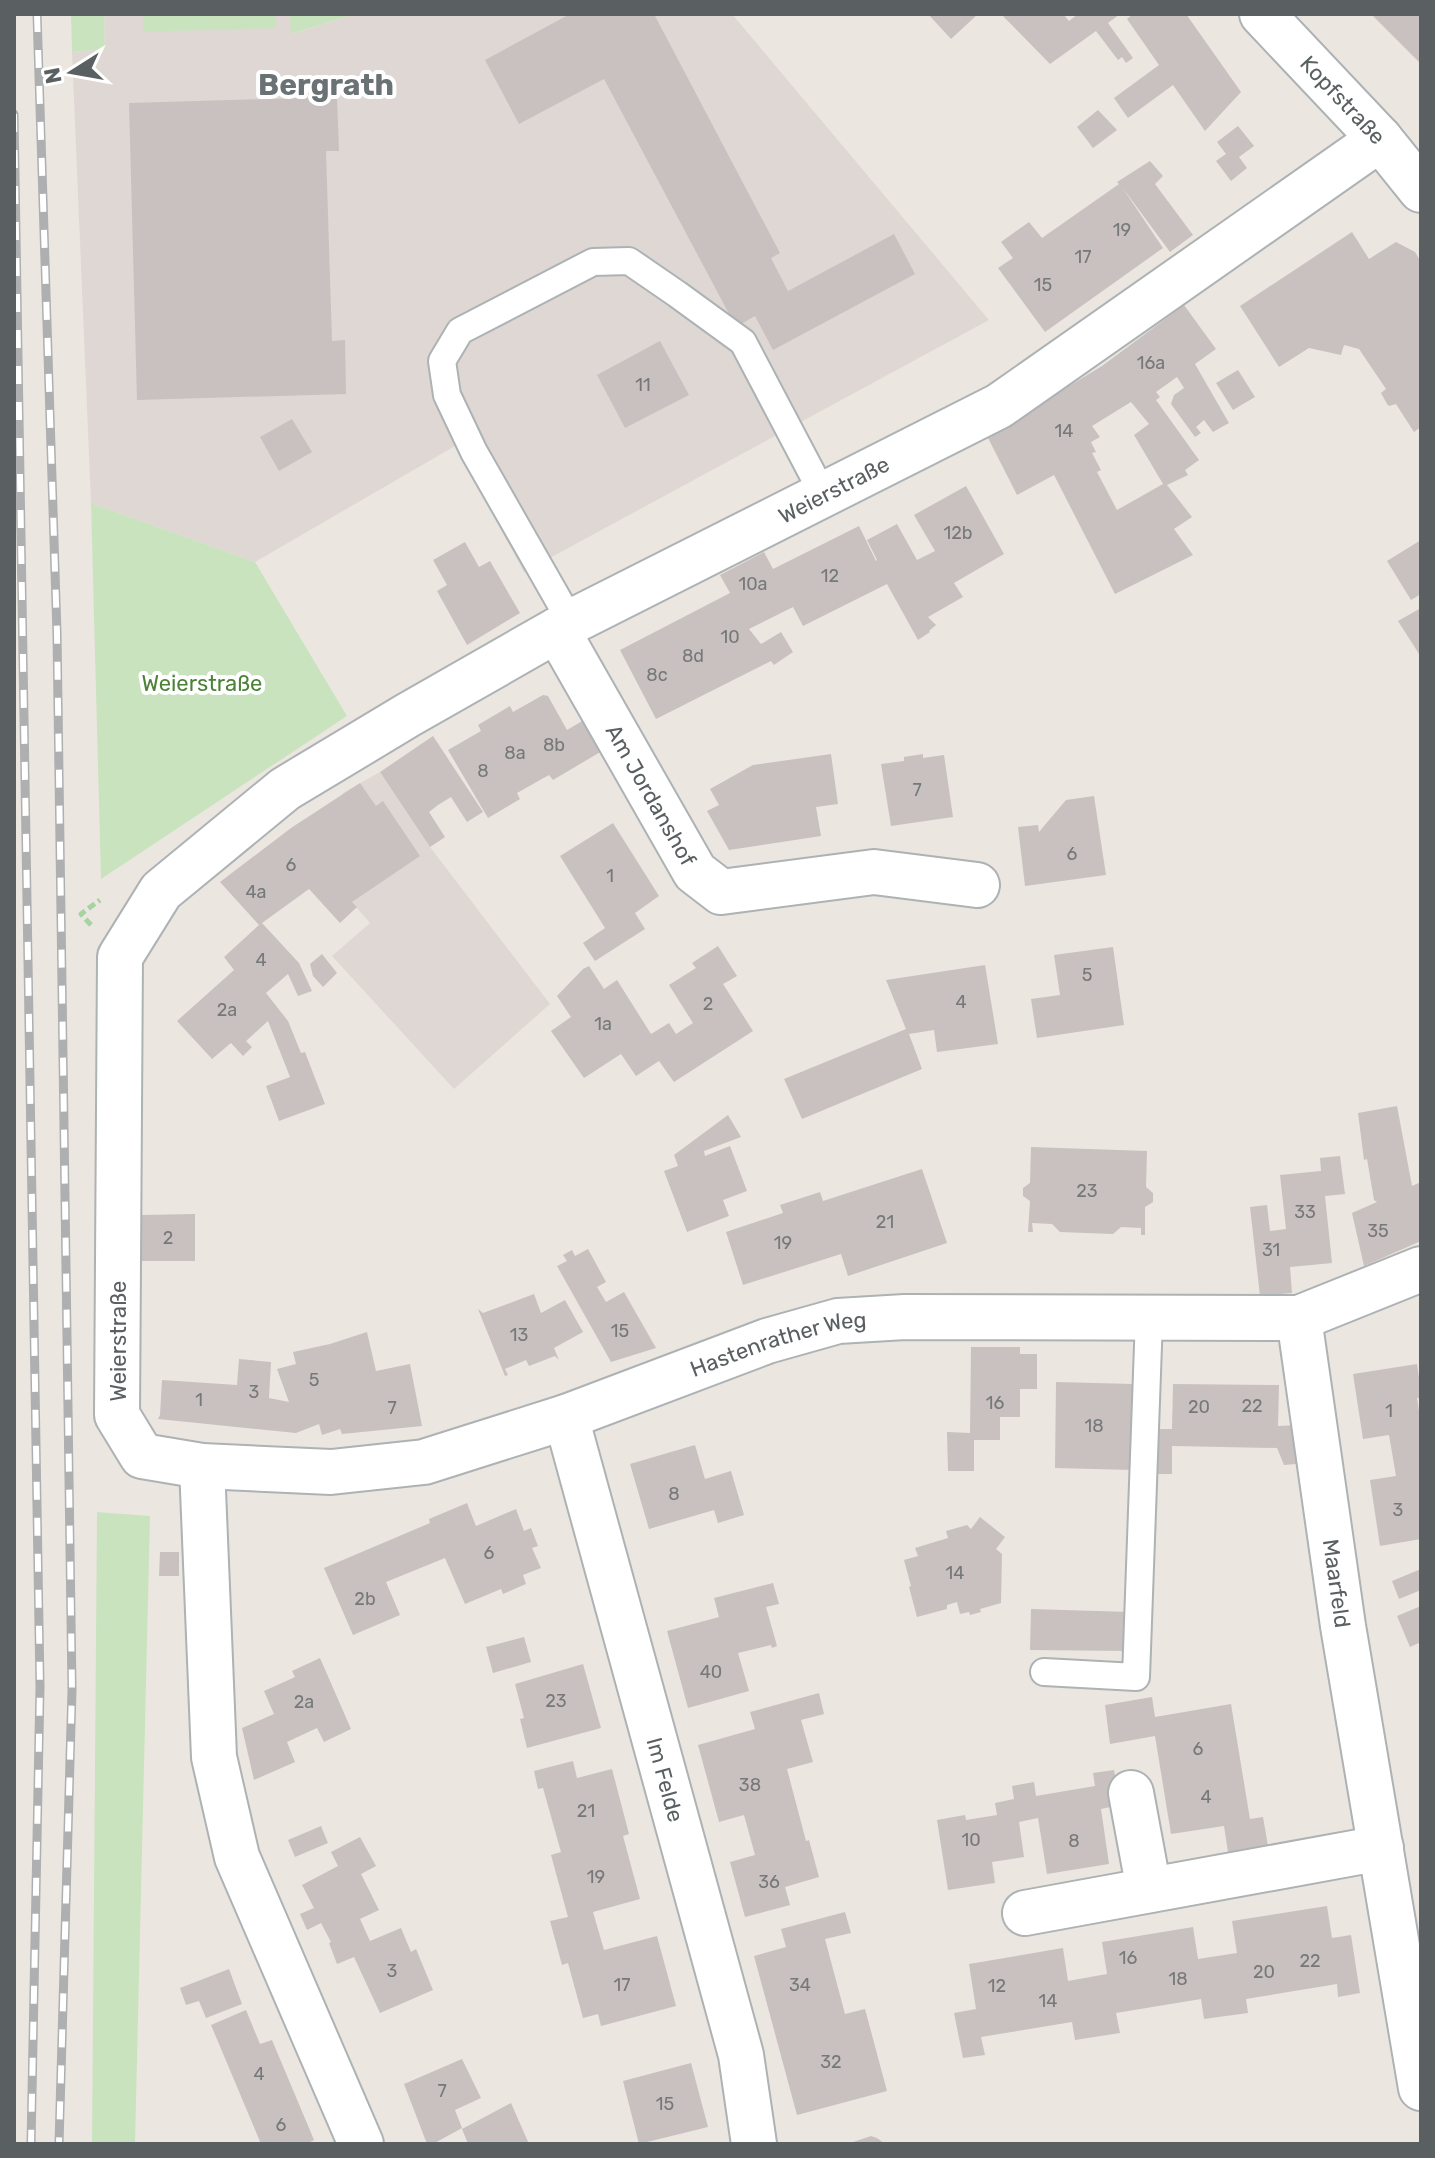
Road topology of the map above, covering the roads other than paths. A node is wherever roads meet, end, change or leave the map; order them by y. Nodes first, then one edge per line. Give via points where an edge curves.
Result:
1 (1262, 14) edge
2 (1380, 139) junction
3 (1421, 190) edge
4 (824, 496) junction
5 (564, 626) junction
6 (977, 885) dead end
7 (1421, 1269) edge
8 (1149, 1318) junction
9 (1299, 1318) junction
10 (566, 1417) junction
11 (142, 1456) joint
12 (202, 1466) junction
13 (1044, 1672) dead end
14 (1131, 1793) dead end
15 (1381, 1848) junction
16 (1149, 1890) junction
17 (1025, 1913) dead end
18 (1421, 2088) edge
19 (361, 2144) edge
20 (754, 2144) edge

1 - 2 street, Kopfstraße
2 - 3 street, Kopfstraße
2 - 4 street, Weierstraße via 999,406
4 - 5 street, Weierstraße
4 - 5 lane via 743,342 629,261 593,262 460,331 442,361 447,395
5 - 6 street, Am Jordanshof via 695,872 721,892 874,872
5 - 11 street, Weierstraße via 285,789 161,891 120,957 117,1415
7 - 9 street, Hastenrather Weg
8 - 9 street, Hastenrather Weg
8 - 10 street, Hastenrather Weg via 838,1321 767,1341
8 - 13 lane via 1136,1677
9 - 15 street, Maarfeld
10 - 12 street, Hastenrather Weg via 424,1462 331,1472
10 - 20 street, Im Felde via 741,2055
11 - 12 street, Hastenrather Weg
12 - 19 street via 214,1757 237,1857
14 - 16 street
15 - 16 street
15 - 18 street, Maarfeld
16 - 17 street

